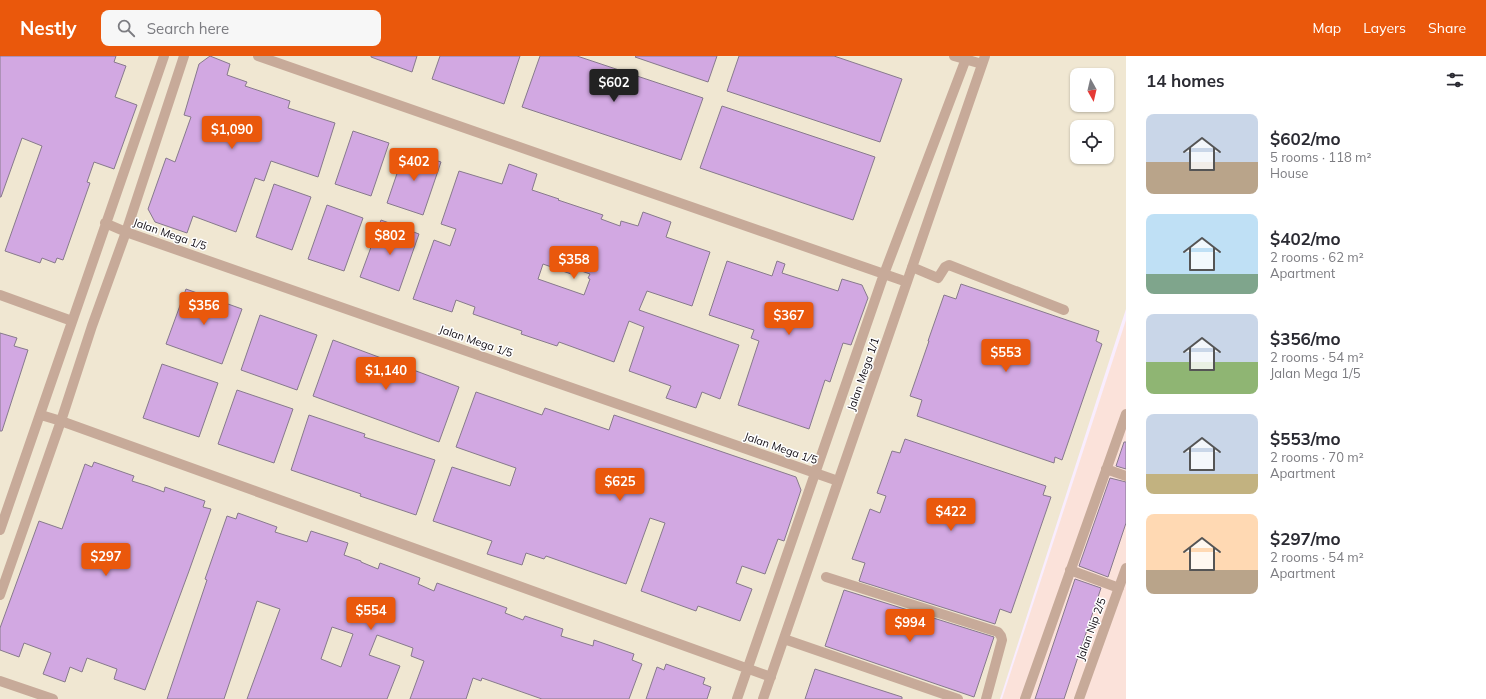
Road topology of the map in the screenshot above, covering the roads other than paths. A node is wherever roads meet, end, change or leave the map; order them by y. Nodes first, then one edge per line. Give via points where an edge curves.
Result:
1 (164, 56) edge
2 (184, 56) edge
3 (258, 56) edge
4 (954, 56) edge
5 (966, 58) edge
6 (984, 60) edge
7 (105, 223) junction
8 (126, 232) junction
9 (912, 267) junction
10 (884, 274) junction
11 (907, 282) junction
12 (0, 295) edge
13 (1064, 310) dead end
14 (72, 321) junction
15 (1126, 414) edge
16 (41, 415) junction
17 (60, 421) junction
18 (1106, 469) junction
19 (815, 472) junction
20 (1126, 476) edge
21 (838, 481) junction
22 (0, 530) edge
23 (1126, 568) edge
24 (1070, 570) junction
25 (826, 576) dead end
26 (1119, 588) junction
27 (0, 595) edge
28 (784, 639) junction
29 (748, 668) junction
30 (771, 677) junction
31 (0, 680) edge
32 (53, 699) edge
33 (737, 699) edge
34 (763, 699) edge
35 (958, 699) edge
36 (986, 699) edge
37 (1025, 699) edge
38 (1079, 699) edge

1 - 7 street
2 - 8 street
3 - 10 street
4 - 5 street
5 - 6 street
5 - 10 street
6 - 9 street, Jalan Mega 1/1
7 - 8 street, Jalan Mega 1/5
7 - 14 street
8 - 17 street
8 - 19 street, Jalan Mega 1/5
9 - 11 street, Jalan Mega 1/1
9 - 13 street via 938,278 949,265
10 - 11 street
10 - 19 street
11 - 21 street, Jalan Mega 1/1
12 - 14 street
14 - 16 street
15 - 18 street
16 - 17 street
16 - 22 street
17 - 27 street
17 - 29 street
18 - 20 street
18 - 24 street
19 - 21 street, Jalan Mega 1/5
19 - 29 street
21 - 28 street, Jalan Mega 1/1
23 - 26 street, Jalan Nip 2/5
24 - 26 street
24 - 37 street
25 - 36 street via 998,632 1002,640
26 - 38 street, Jalan Nip 2/5
28 - 30 street, Jalan Mega 1/1
28 - 35 street
29 - 30 street
29 - 33 street
30 - 34 street, Jalan Mega 1/1
31 - 32 street

